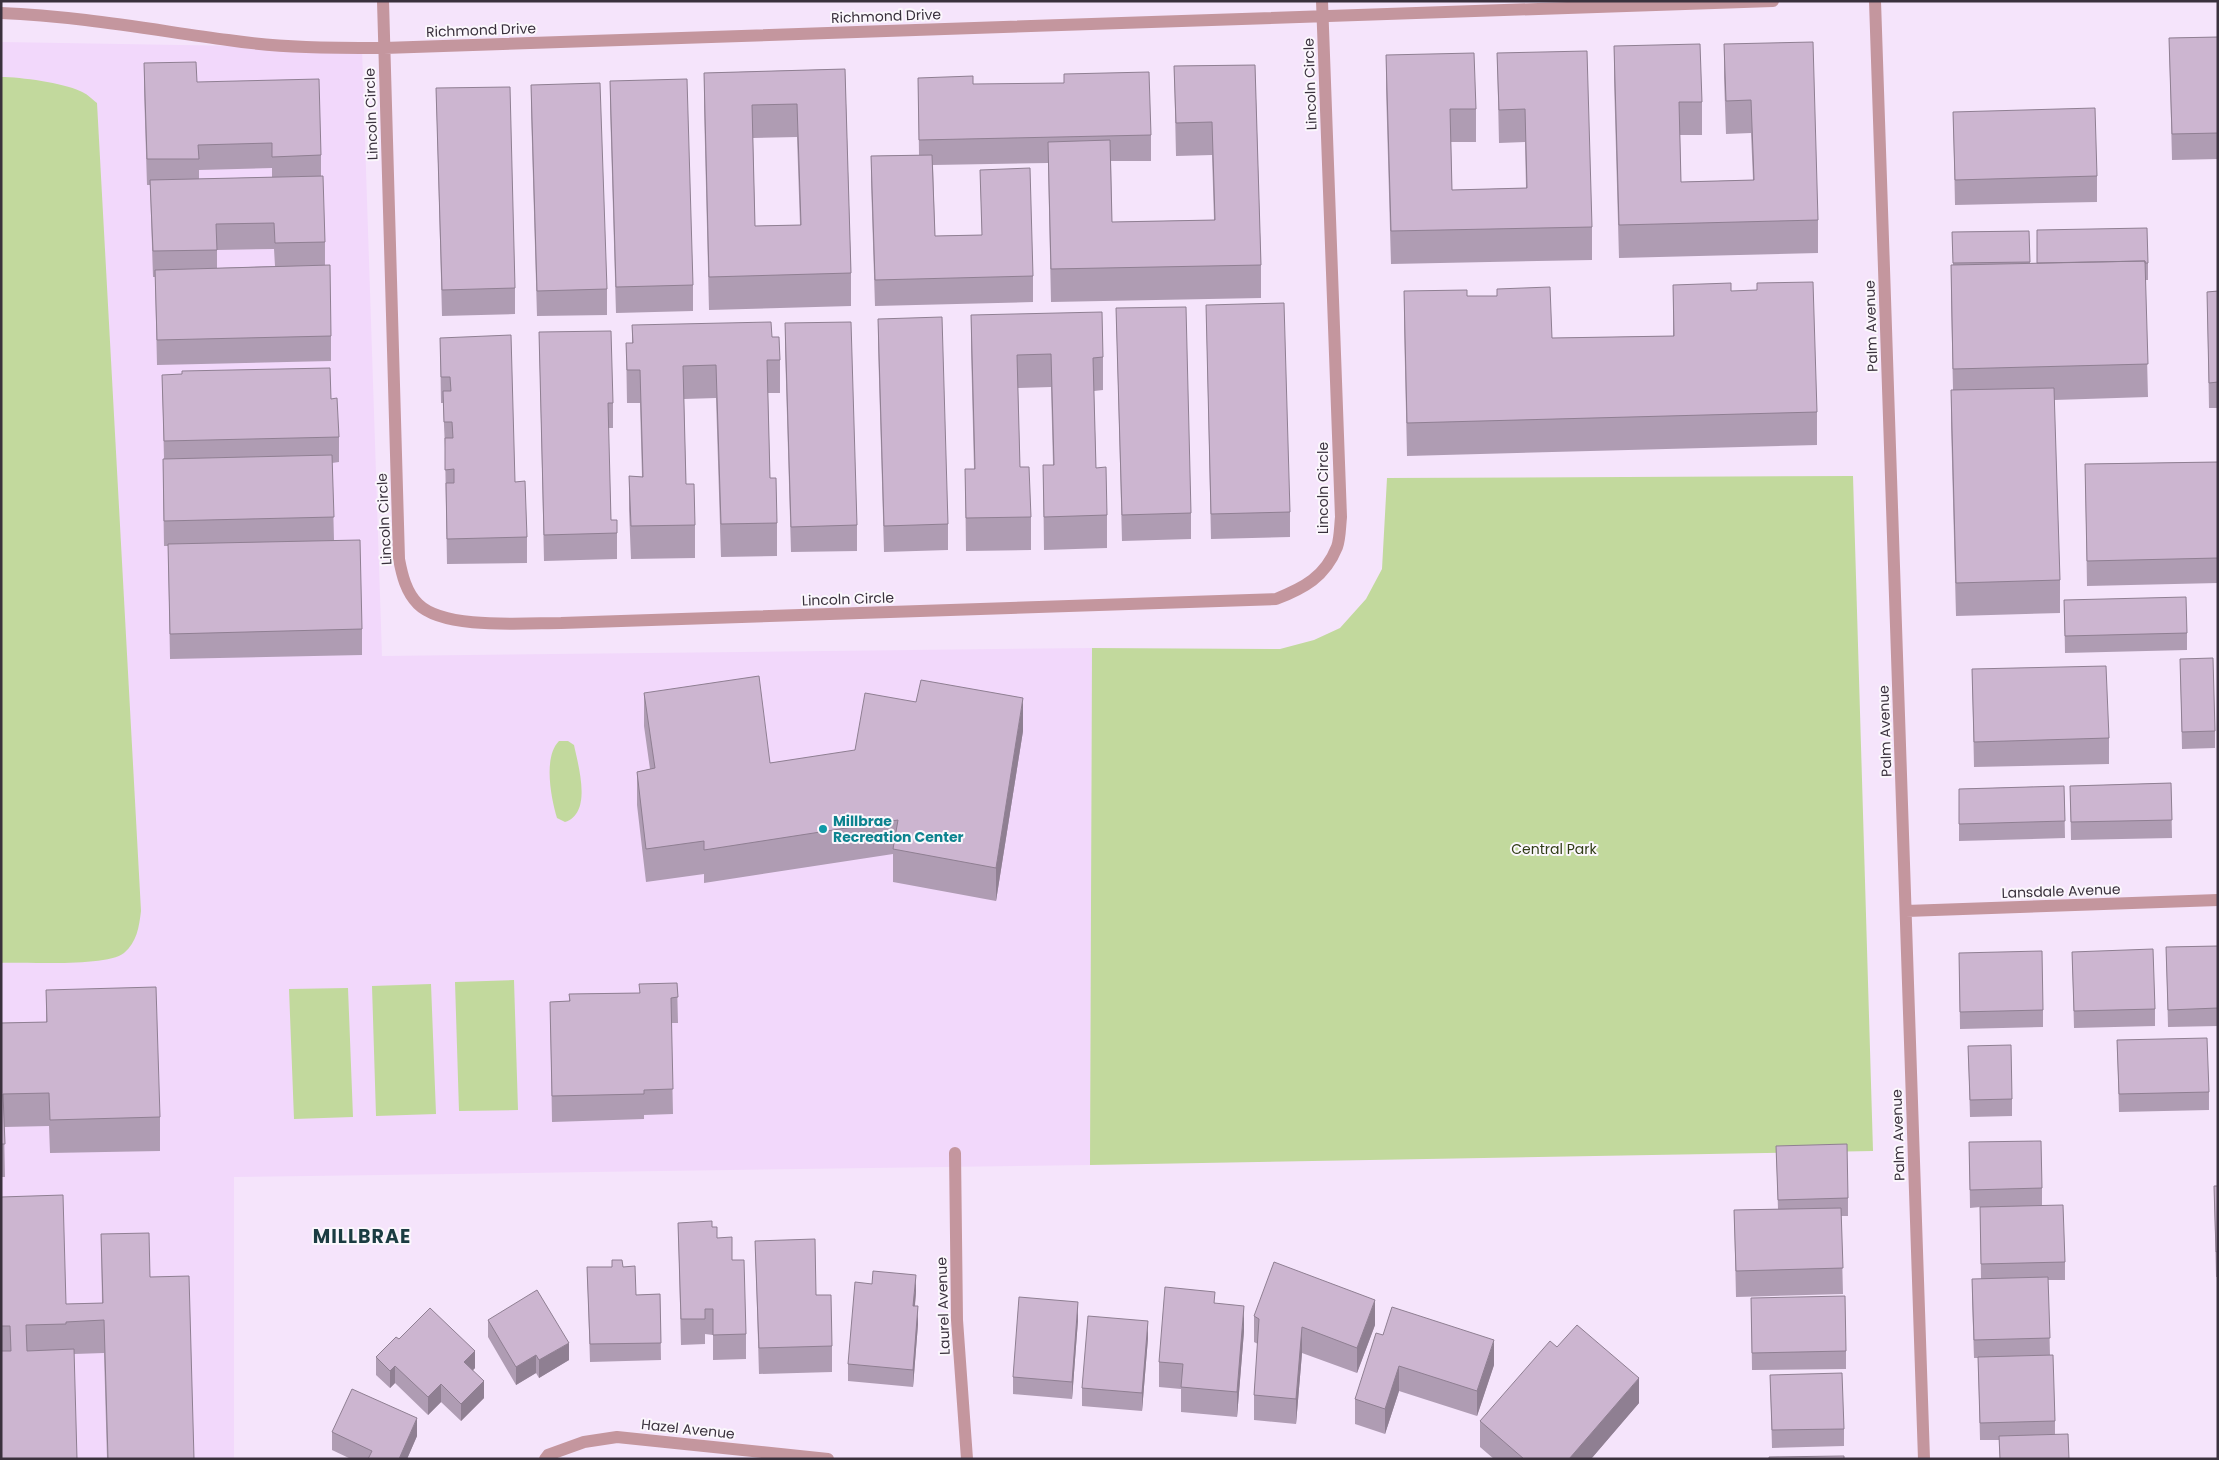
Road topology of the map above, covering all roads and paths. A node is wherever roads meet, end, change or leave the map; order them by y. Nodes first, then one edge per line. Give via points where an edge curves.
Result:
1 (383, 1) edge
2 (1322, 1) edge
3 (1773, 1) edge
4 (1875, 1) edge
5 (1, 13) edge
6 (1323, 16) junction
7 (384, 48) junction
8 (2218, 900) edge
9 (1906, 911) junction
10 (955, 1153) dead end
11 (547, 1457) edge
12 (828, 1459) edge
13 (967, 1459) edge
14 (1924, 1459) edge

1 - 7 street, Lincoln Circle
2 - 6 street
3 - 6 street, Richmond Drive
4 - 9 street, Palm Avenue
5 - 7 street, Richmond Drive via 306,48
6 - 7 street, Richmond Drive
6 - 7 street, Lincoln Circle via 1341,516 1337,547 1322,571 1303,588 1276,599 561,624 462,622 418,605 404,583 399,559
8 - 9 street, Lansdale Avenue
9 - 14 street, Palm Avenue
10 - 13 street, Laurel Avenue via 957,1320
11 - 12 street, Hazel Avenue via 584,1442 617,1437

